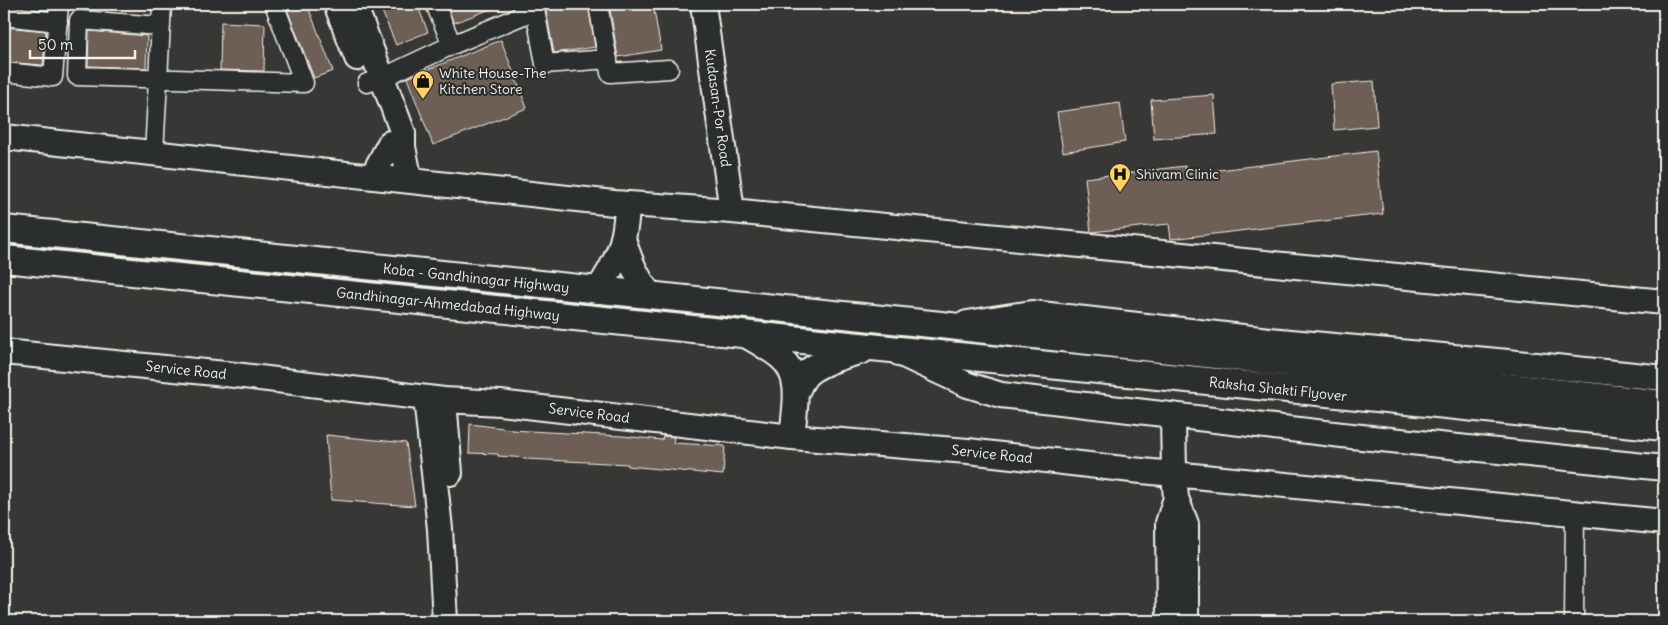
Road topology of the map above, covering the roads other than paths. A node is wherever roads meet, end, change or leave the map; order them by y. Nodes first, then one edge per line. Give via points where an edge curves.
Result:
1 (59, 4) edge
2 (162, 4) edge
3 (274, 4) edge
4 (336, 4) edge
5 (354, 4) edge
6 (435, 4) edge
7 (522, 4) edge
8 (534, 4) edge
9 (598, 4) edge
10 (687, 4) edge
11 (703, 4) edge
12 (4, 16) edge
13 (58, 22) junction
14 (161, 26) junction
15 (452, 44) junction
16 (608, 59) junction
17 (669, 69) dead end
18 (4, 72) edge
19 (159, 80) junction
20 (374, 80) junction
21 (706, 81) junction
22 (4, 137) edge
23 (396, 145) junction
24 (154, 154) junction
25 (372, 177) junction
26 (410, 181) junction
27 (628, 204) junction
28 (724, 211) junction
29 (4, 229) edge
30 (623, 239) junction
31 (4, 259) edge
32 (597, 291) junction
33 (650, 295) junction
34 (1664, 302) edge
35 (948, 326) junction
36 (744, 334) junction
37 (881, 348) junction
38 (4, 352) edge
39 (1664, 378) edge
40 (796, 389) junction
41 (435, 399) junction
42 (1664, 404) edge
43 (1173, 416) junction
44 (1664, 427) edge
45 (792, 437) junction
46 (1664, 468) edge
47 (1174, 474) junction
48 (1176, 498) junction
49 (1575, 512) junction
50 (1664, 522) edge
51 (447, 529) junction
52 (446, 621) edge
53 (460, 621) edge
54 (1169, 621) edge
55 (1186, 621) edge
56 (1574, 621) edge

1 - 13 street
2 - 14 street
3 - 19 street via 304,83
4 - 20 street
5 - 20 street
6 - 15 street
7 - 15 street via 526,14
8 - 16 street via 545,64
9 - 16 street
10 - 21 street, Kudasan-Por Road
11 - 21 street, Kudasan-Por Road
12 - 13 street
13 - 18 street via 53,77
14 - 19 street
14 - 19 street via 79,20 76,76
15 - 20 street
16 - 17 street via 610,72
19 - 24 street
20 - 23 street via 403,132
21 - 28 street, Kudasan-Por Road
22 - 24 street
23 - 25 street
23 - 26 street
24 - 25 street
25 - 26 street
26 - 27 street
27 - 28 street
27 - 30 street
28 - 34 street
29 - 32 main road, Koba - Gandhinagar Highway
30 - 32 street via 607,277
30 - 33 street via 638,279
31 - 36 main road, Gandhinagar-Ahmedabad Highway
32 - 33 main road, Koba - Gandhinagar Highway
33 - 35 main road, Koba - Gandhinagar Highway
35 - 39 street via 1032,313 1269,340
35 - 42 main road, Raksha Shakti Flyover
36 - 37 main road, Gandhinagar-Ahmedabad Highway
36 - 40 street via 781,357 794,376
37 - 40 main road via 848,354 818,366
37 - 43 street via 968,385 1001,395
37 - 44 main road, Raksha Shakti Flyover
38 - 41 street, Service Road
40 - 45 street
41 - 45 street, Service Road via 500,403
41 - 51 street
43 - 46 street
43 - 47 street
45 - 47 street, Service Road via 968,451
47 - 48 street
47 - 49 street, Service Road
48 - 54 street via 1168,523
48 - 55 street via 1186,524
49 - 50 street, Service Road
49 - 56 street
51 - 52 street
51 - 53 street

